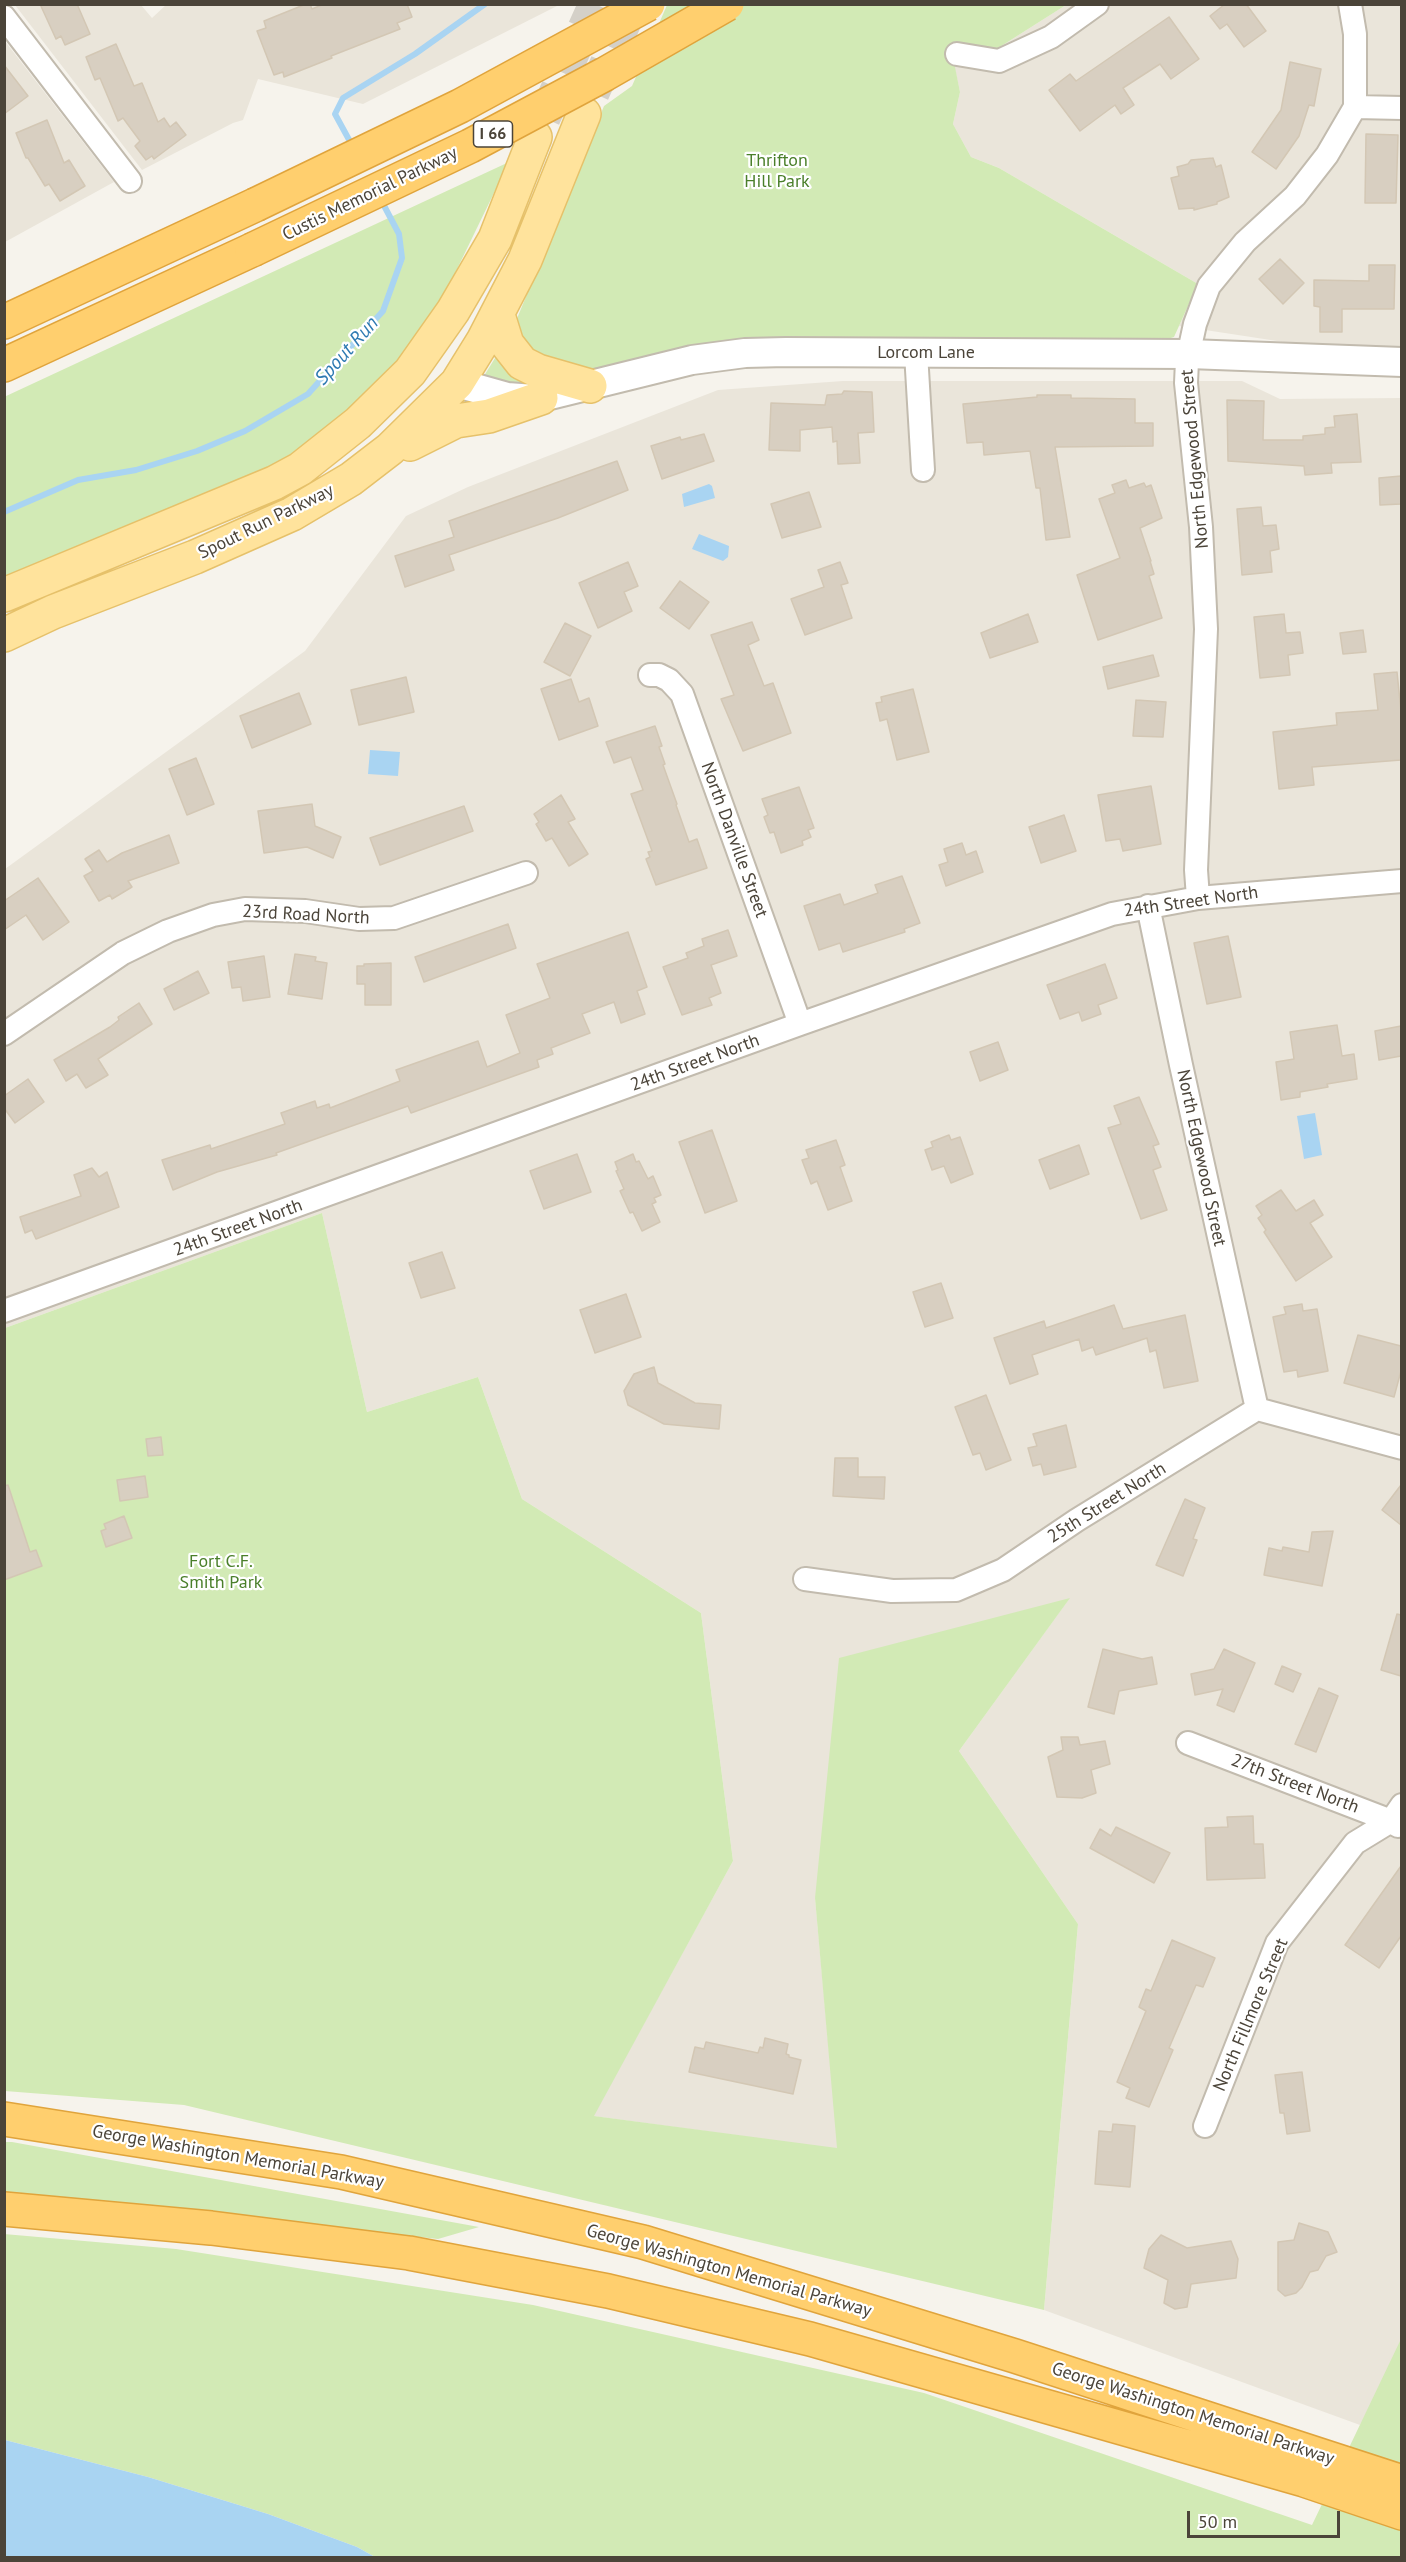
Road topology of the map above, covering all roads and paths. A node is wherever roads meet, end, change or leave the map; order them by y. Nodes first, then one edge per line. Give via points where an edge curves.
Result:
1 (648, 4) edge
2 (727, 4) edge
3 (1097, 4) edge
4 (1350, 4) edge
5 (4, 16) edge
6 (957, 54) dead end
7 (1355, 107) junction
8 (1401, 108) edge
9 (584, 114) tunnel mouth
10 (536, 137) tunnel mouth
11 (130, 181) dead end
12 (495, 239) junction
13 (498, 315) junction
14 (4, 322) edge
15 (916, 352) junction
16 (1189, 354) junction
17 (1401, 362) edge
18 (4, 366) edge
19 (457, 383) junction
20 (590, 386) junction
21 (541, 398) junction
22 (371, 465) junction
23 (300, 469) junction
24 (923, 470) dead end
25 (4, 595) edge
26 (4, 635) edge
27 (650, 675) dead end
28 (526, 873) dead end
29 (1401, 881) edge
30 (1198, 898) junction
31 (1148, 906) junction
32 (800, 1024) junction
33 (4, 1034) edge
34 (4, 1311) edge
35 (1257, 1409) junction
36 (1401, 1448) edge
37 (805, 1579) dead end
38 (1188, 1743) dead end
39 (1398, 1818) edge
40 (4, 2119) edge
41 (1205, 2126) dead end
42 (4, 2209) edge
43 (1309, 2467) junction
44 (1401, 2482) edge
45 (1401, 2513) edge

1 - 14 highway, I 66, bridge via 460,106
2 - 18 highway, Custis Memorial Parkway / I 66, bridge via 480,141
3 - 6 street via 1051,37 999,61
4 - 7 street, North Edgewood Street via 1355,34
5 - 11 street
7 - 8 street
7 - 16 street, North Edgewood Street via 1328,155 1295,196 1245,242 1209,286
9 - 13 main road, Spout Run Parkway
10 - 12 main road, Spout Run Parkway
12 - 19 main road via 451,348 450,371
12 - 23 main road, Spout Run Parkway via 453,311 410,372 376,406
13 - 19 main road, Spout Run Parkway
13 - 20 main road via 507,344 522,363
15 - 16 street, Lorcom Lane
15 - 20 street, Lorcom Lane via 728,355
15 - 24 street
16 - 17 street, Lorcom Lane
16 - 30 street, North Edgewood Street via 1186,383 1201,527 1206,629
19 - 21 street, Lorcom Lane via 507,397
19 - 22 main road, Spout Run Parkway
19 - 23 main road via 431,385 411,394 345,445
20 - 21 street, Lorcom Lane
21 - 22 main road via 489,416 449,424
22 - 26 main road, Spout Run Parkway via 292,514
23 - 25 main road, Spout Run Parkway via 213,510
27 - 32 street, North Danville Street via 669,680 682,694
28 - 33 street, 23rd Road North via 394,918 359,919 306,911 245,909 213,915 123,953
29 - 30 street, 24th Street North
30 - 31 street, 24th Street North
31 - 32 street, 24th Street North via 1112,914
31 - 35 street, North Edgewood Street
32 - 34 street, 24th Street North
35 - 36 street
35 - 37 street, 25th Street North via 1003,1570 956,1590 892,1591
38 - 39 street, 27th Street North
39 - 41 street, North Fillmore Street via 1355,1843 1277,1943
40 - 43 highway, George Washington Memorial Parkway via 341,2172 643,2242 1015,2356
42 - 43 highway, George Washington Memorial Parkway via 211,2228 409,2253 608,2291
43 - 44 highway, George Washington Memorial Parkway
43 - 45 highway, George Washington Memorial Parkway

